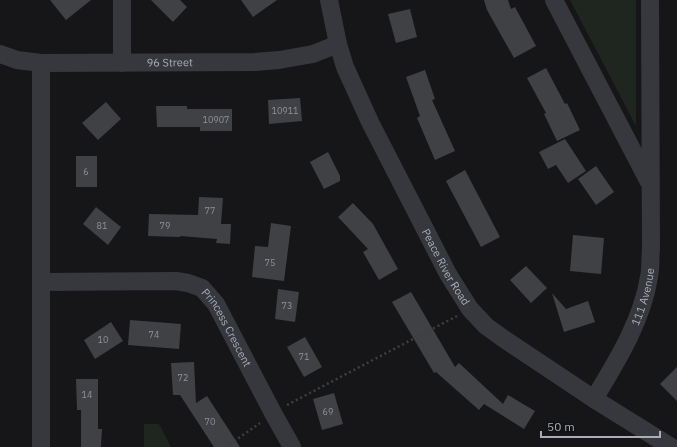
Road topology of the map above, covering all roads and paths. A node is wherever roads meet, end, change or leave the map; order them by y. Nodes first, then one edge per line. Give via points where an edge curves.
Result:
1 (122, 0) edge
2 (328, 0) edge
3 (554, 0) edge
4 (650, 0) edge
5 (338, 44) junction
6 (0, 54) edge
7 (41, 63) junction
8 (122, 63) junction
9 (651, 184) junction
10 (41, 282) junction
11 (470, 309) junction
12 (594, 399) junction
13 (273, 413) junction
14 (41, 447) edge
15 (226, 447) edge
16 (292, 447) edge
17 (671, 447) edge

1 - 8 street
2 - 5 street, Peace River Road
3 - 9 street, 111 Avenue
4 - 9 street, 111 Avenue
5 - 8 street, 96 Street via 313,54 279,60
5 - 11 street, Peace River Road via 345,67 370,122 448,274
6 - 7 street, 96 Street via 17,60
7 - 8 street, 96 Street
7 - 10 street
9 - 12 street, 111 Avenue via 650,276 641,311
10 - 13 street, Princess Crescent via 176,281 202,288 216,304
10 - 14 street
11 - 12 street, Peace River Road via 486,326
11 - 13 path
12 - 17 street, Peace River Road
13 - 15 path
13 - 16 street, Princess Crescent

